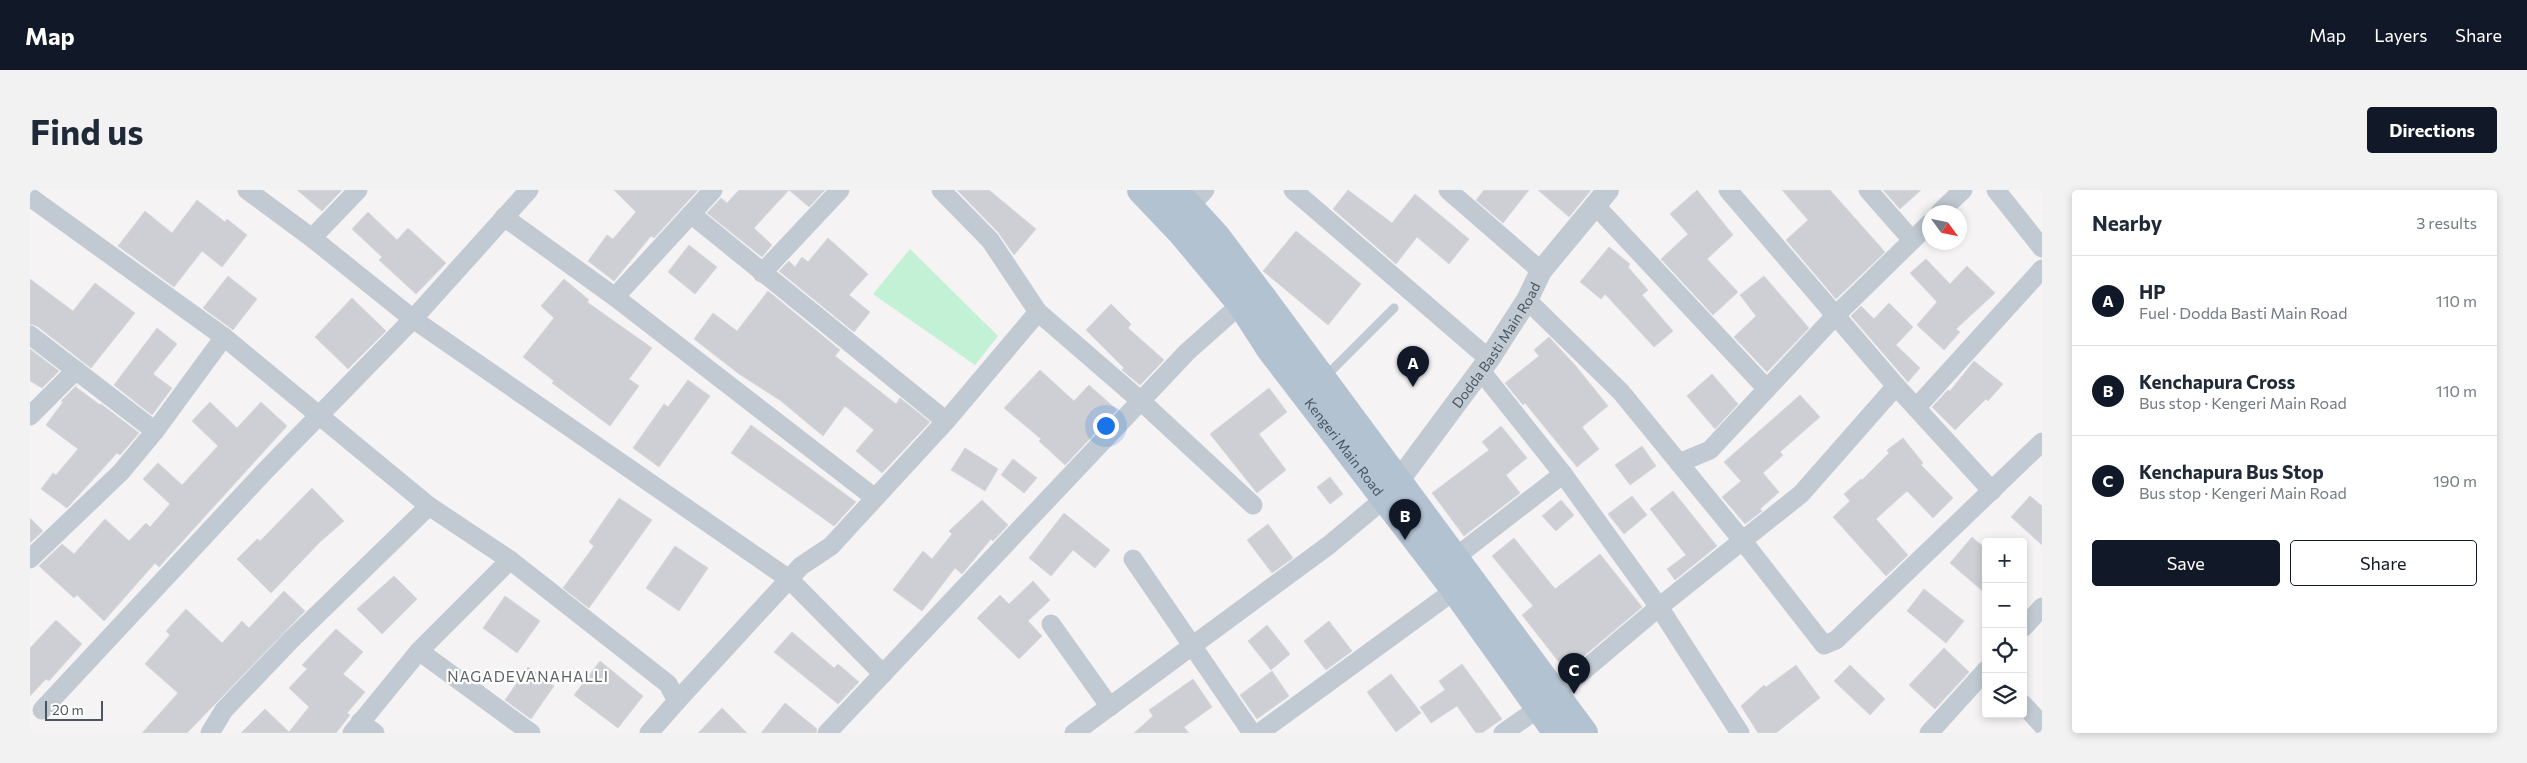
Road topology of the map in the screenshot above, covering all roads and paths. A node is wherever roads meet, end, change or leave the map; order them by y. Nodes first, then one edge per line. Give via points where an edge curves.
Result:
1 (247, 190) edge
2 (358, 190) edge
3 (529, 190) edge
4 (712, 190) edge
5 (840, 190) edge
6 (941, 190) edge
7 (1141, 190) edge
8 (1293, 190) edge
9 (1448, 190) edge
10 (1728, 190) edge
11 (1868, 190) edge
12 (1962, 190) edge
13 (1996, 190) edge
14 (1190, 195) edge
15 (30, 197) edge
16 (1601, 198) edge
17 (1947, 205) edge
18 (691, 214) junction
19 (504, 216) junction
20 (1922, 231) edge
21 (312, 238) junction
22 (1912, 240) junction
23 (2042, 248) edge
24 (2042, 269) edge
25 (1541, 271) junction
26 (762, 273) junction
27 (615, 297) junction
28 (1527, 300) junction
29 (1241, 304) junction
30 (1394, 308) dead end
31 (1038, 312) junction
32 (1834, 317) junction
33 (413, 319) junction
34 (30, 335) edge
35 (224, 337) junction
36 (1485, 365) junction
37 (76, 370) junction
38 (1323, 379) junction
39 (1896, 386) junction
40 (1767, 389) junction
41 (1142, 402) junction
42 (1916, 408) junction
43 (30, 416) edge
44 (319, 416) junction
45 (946, 421) junction
46 (155, 431) junction
47 (2042, 442) edge
48 (1679, 463) junction
49 (1563, 474) junction
50 (1391, 490) junction
51 (1992, 491) junction
52 (875, 498) junction
53 (1253, 505) dead end
54 (430, 506) junction
55 (1742, 540) junction
56 (30, 559) edge
57 (1133, 559) dead end
58 (1453, 559) junction
59 (510, 560) junction
60 (789, 579) junction
61 (1455, 590) junction
62 (1659, 607) junction
63 (2042, 607) edge
64 (1051, 624) dead end
65 (2027, 624) edge
66 (1194, 645) junction
67 (420, 651) junction
68 (1983, 673) edge
69 (883, 674) junction
70 (677, 701) junction
71 (1548, 701) junction
72 (1110, 706) junction
73 (2027, 708) edge
74 (42, 710) dead end
75 (2042, 725) edge
76 (363, 729) edge
77 (210, 733) edge
78 (530, 733) edge
79 (649, 733) edge
80 (827, 733) edge
81 (1074, 733) edge
82 (1252, 733) edge
83 (1259, 733) edge
84 (1503, 733) edge
85 (1557, 733) edge
86 (1584, 733) edge
87 (1740, 733) edge
88 (1929, 733) edge

1 - 21 street
2 - 21 street
3 - 19 street
4 - 18 street
5 - 26 street
6 - 31 street via 990,240
7 - 29 main road, Kengeri Main Road
8 - 36 street
9 - 25 street
10 - 32 street
11 - 22 street
12 - 17 street
13 - 23 street
14 - 38 main road, Kengeri Main Road via 1216,236
15 - 35 street
16 - 25 street, Dodda Basti Main Road
16 - 40 street
18 - 26 street
18 - 27 street
19 - 27 street
19 - 33 street
20 - 22 street
21 - 33 street
22 - 32 street
24 - 42 street
25 - 28 street, Dodda Basti Main Road
26 - 45 street
27 - 52 street
28 - 36 street, Dodda Basti Main Road
28 - 48 street via 1621,392
29 - 41 street via 1187,352
29 - 50 main road, Kengeri Main Road via 1270,349
30 - 38 lane
31 - 41 street
31 - 45 street
32 - 39 street
32 - 40 street
33 - 44 street
33 - 60 street
34 - 37 street
35 - 44 street
35 - 46 street
36 - 49 street
36 - 50 street, Dodda Basti Main Road
37 - 43 street
37 - 46 street
38 - 50 main road, Kengeri Main Road
39 - 42 street
39 - 55 street via 1801,494
40 - 48 street via 1710,450
41 - 53 street
41 - 69 street
42 - 51 street
44 - 54 street
44 - 74 street
45 - 52 street
46 - 56 street via 121,472
47 - 51 street
48 - 55 street
49 - 58 street
49 - 62 street
50 - 58 main road, Kengeri Main Road
50 - 61 main road, Kengeri Main Road
50 - 66 street via 1329,545
51 - 55 street via 1836,640 1824,646
52 - 60 street via 831,546 801,566
54 - 59 street
54 - 77 street via 291,640 224,710
55 - 62 street
57 - 66 street
58 - 71 main road, Kengeri Main Road
59 - 67 street
59 - 70 street via 668,684
60 - 69 street
60 - 70 street
61 - 71 main road, Kengeri Main Road
61 - 83 street
62 - 71 street
62 - 87 street
63 - 65 street
64 - 72 street
66 - 72 street
66 - 82 street
67 - 76 street
67 - 78 street
68 - 88 street
69 - 80 street
70 - 79 street
71 - 84 street
71 - 85 main road, Kengeri Main Road
71 - 86 main road, Kengeri Main Road
72 - 81 street
73 - 75 street

